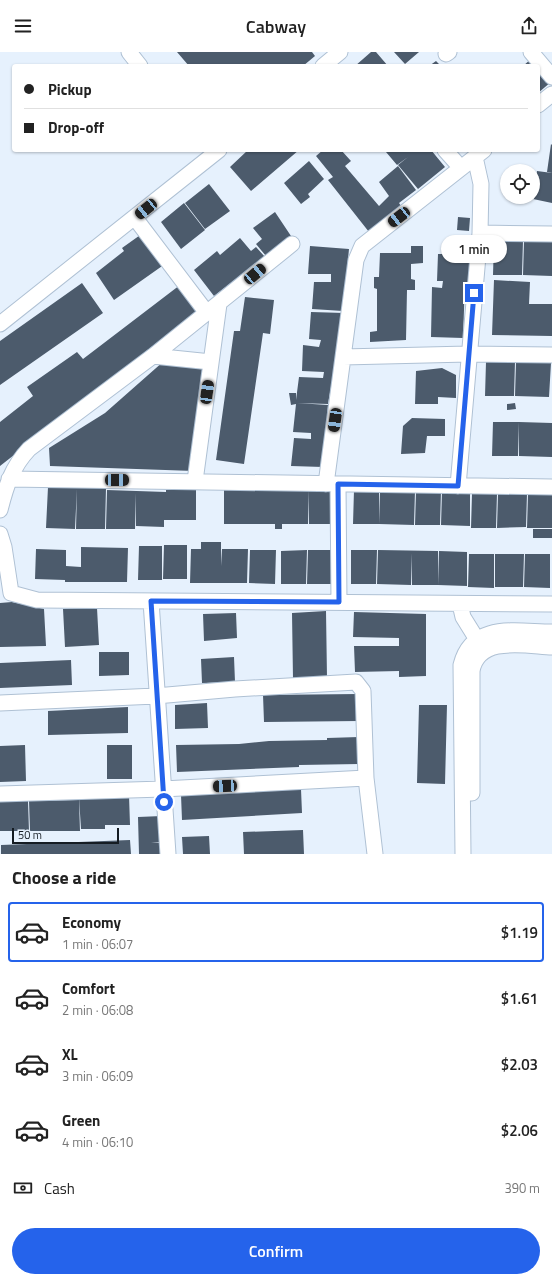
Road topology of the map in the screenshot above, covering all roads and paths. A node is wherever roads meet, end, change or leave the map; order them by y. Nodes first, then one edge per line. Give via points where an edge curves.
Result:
1 (129, 52) edge
2 (340, 52) edge
3 (531, 52) edge
4 (138, 64) edge
5 (325, 64) edge
6 (552, 76) edge
7 (552, 94) edge
8 (540, 103) edge
9 (212, 152) edge
10 (447, 152) edge
11 (480, 154) edge
12 (461, 168) junction
13 (135, 218) junction
14 (480, 233) junction
15 (552, 234) edge
16 (292, 244) dead end
17 (213, 309) junction
18 (0, 324) edge
19 (468, 354) junction
20 (552, 355) edge
21 (153, 356) junction
22 (343, 357) junction
23 (211, 362) junction
24 (8, 479) junction
25 (195, 481) junction
26 (332, 484) junction
27 (458, 486) junction
28 (552, 487) edge
29 (0, 510) edge
30 (0, 534) edge
31 (6, 592) edge
32 (151, 601) junction
33 (339, 602) junction
34 (460, 604) junction
35 (552, 604) edge
36 (552, 632) edge
37 (480, 645) junction
38 (552, 647) edge
39 (156, 696) junction
40 (0, 703) edge
41 (366, 778) junction
42 (163, 789) junction
43 (0, 794) edge
44 (168, 854) edge
45 (375, 854) edge
46 (463, 854) edge
47 (472, 854) edge

1 - 4 street
2 - 5 street
3 - 6 street
7 - 8 street
9 - 13 street
10 - 12 street
11 - 12 street
11 - 14 street
12 - 22 street via 362,246 356,260
13 - 17 street
13 - 18 street
14 - 15 street
14 - 19 street
16 - 17 street
17 - 21 street
17 - 23 street
19 - 20 street
19 - 22 street
19 - 27 street
21 - 23 street
21 - 24 street via 29,449
22 - 26 street
23 - 25 street
24 - 25 street
24 - 29 street
25 - 26 street
26 - 27 street
26 - 33 street
27 - 28 street
30 - 31 street via 4,547
31 - 32 street via 46,600
32 - 33 street
32 - 39 street
33 - 34 street
34 - 35 street
34 - 37 street via 463,617
36 - 37 street via 490,632
37 - 38 street
37 - 46 street via 466,651 461,665
37 - 47 street via 472,671
39 - 40 street
39 - 41 street via 284,685 356,682 363,691
39 - 42 street
41 - 42 street
41 - 45 street
42 - 43 street
42 - 44 street

